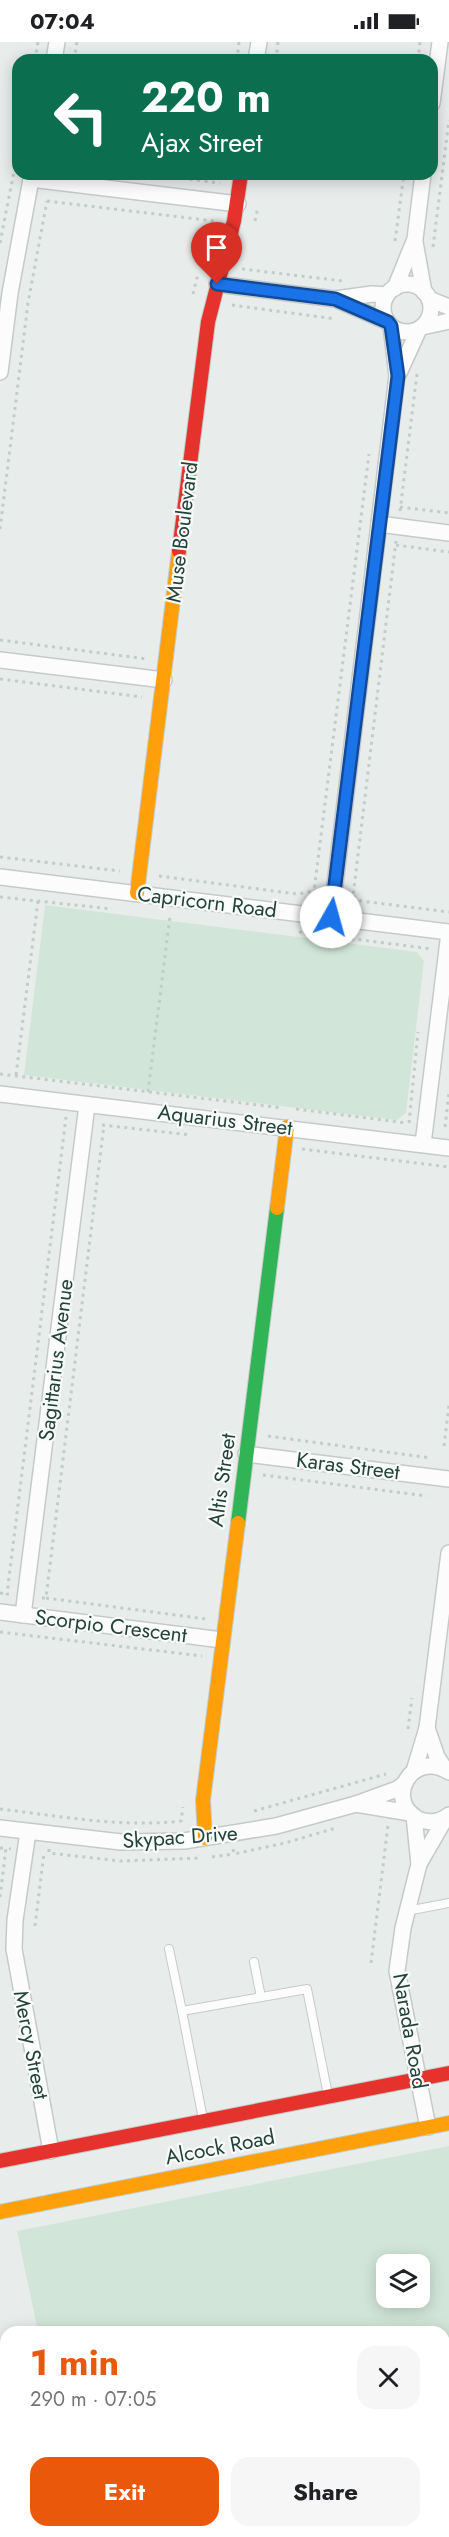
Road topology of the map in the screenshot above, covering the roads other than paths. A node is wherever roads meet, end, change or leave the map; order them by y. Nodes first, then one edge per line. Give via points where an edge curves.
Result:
1 (440, 42) edge
2 (438, 57) edge
3 (31, 180) edge
4 (54, 180) edge
5 (241, 180) edge
6 (422, 180) edge
7 (238, 204) junction
8 (415, 239) junction
9 (217, 284) junction
10 (5, 292) edge
11 (391, 292) junction
12 (427, 295) junction
13 (335, 299) junction
14 (449, 307) edge
15 (449, 321) edge
16 (389, 324) junction
17 (420, 328) junction
18 (0, 372) edge
19 (398, 376) junction
20 (379, 524) junction
21 (449, 533) edge
22 (0, 660) edge
23 (164, 680) junction
24 (0, 878) edge
25 (137, 893) junction
26 (331, 917) junction
27 (449, 932) edge
28 (0, 1094) edge
29 (87, 1105) junction
30 (286, 1127) junction
31 (423, 1144) junction
32 (449, 1148) edge
33 (246, 1454) junction
34 (449, 1479) edge
35 (449, 1553) edge
36 (0, 1612) edge
37 (23, 1615) junction
38 (222, 1640) junction
39 (427, 1728) junction
40 (414, 1771) junction
41 (447, 1771) edge
42 (399, 1778) junction
43 (385, 1801) junction
44 (412, 1815) junction
45 (447, 1817) edge
46 (0, 1828) edge
47 (28, 1832) junction
48 (205, 1839) junction
49 (419, 1864) junction
50 (449, 1903) edge
51 (407, 1911) junction
52 (169, 1949) dead end
53 (254, 1962) dead end
54 (261, 1997) junction
55 (182, 2011) junction
56 (449, 2073) edge
57 (419, 2079) junction
58 (328, 2097) junction
59 (204, 2121) junction
60 (449, 2123) edge
61 (428, 2127) junction
62 (51, 2151) junction
63 (0, 2161) edge
64 (0, 2212) edge

1 - 2 street
3 - 10 street
4 - 7 street
5 - 7 street, Muse Boulevard
6 - 8 street
7 - 9 street, Muse Boulevard
8 - 11 street
8 - 12 street
9 - 13 street
9 - 23 street, Muse Boulevard via 208,322
10 - 18 street
11 - 12 street via 407,285
11 - 13 street
11 - 16 street via 383,308
12 - 14 street
12 - 17 street via 430,314
13 - 16 street
15 - 17 street
16 - 17 street via 407,332
16 - 19 street
17 - 19 street
19 - 20 street
20 - 21 street
20 - 26 street
22 - 23 street
23 - 25 street, Muse Boulevard
24 - 25 street, Capricorn Road
25 - 26 street, Capricorn Road
26 - 27 street, Capricorn Road
27 - 31 street
28 - 29 street, Aquarius Street
29 - 30 street, Aquarius Street
29 - 37 street, Sagittarius Avenue
30 - 31 street, Aquarius Street
30 - 33 street, Altis Street
31 - 32 street, Aquarius Street
33 - 34 street, Karas Street
33 - 38 street, Altis Street
35 - 39 street
36 - 37 street, Scorpio Crescent
37 - 38 street, Scorpio Crescent
38 - 48 street, Altis Street via 203,1800
39 - 40 street
39 - 41 street via 437,1757
40 - 41 street via 429,1765
40 - 42 street
42 - 43 street, Skypac Drive
42 - 44 street, Narada Road via 402,1796
43 - 44 street
43 - 48 street, Skypac Drive via 356,1804 276,1826
44 - 45 street via 430,1822
44 - 49 street, Narada Road
45 - 49 street, Narada Road
46 - 47 street, Skypac Drive
47 - 48 street, Skypac Drive via 121,1842
47 - 62 street, Mercy Street via 14,1949
49 - 51 street, Narada Road
50 - 51 lane
51 - 57 street, Narada Road via 397,1971
52 - 55 lane
53 - 54 lane
54 - 55 lane
54 - 58 lane via 307,1989
55 - 59 lane
56 - 57 street, Alcock Road
57 - 58 street, Alcock Road
57 - 61 street, Narada Road
58 - 59 street, Alcock Road
59 - 62 street, Alcock Road
60 - 61 street, Alcock Road
61 - 64 street, Alcock Road
62 - 63 street, Alcock Road

